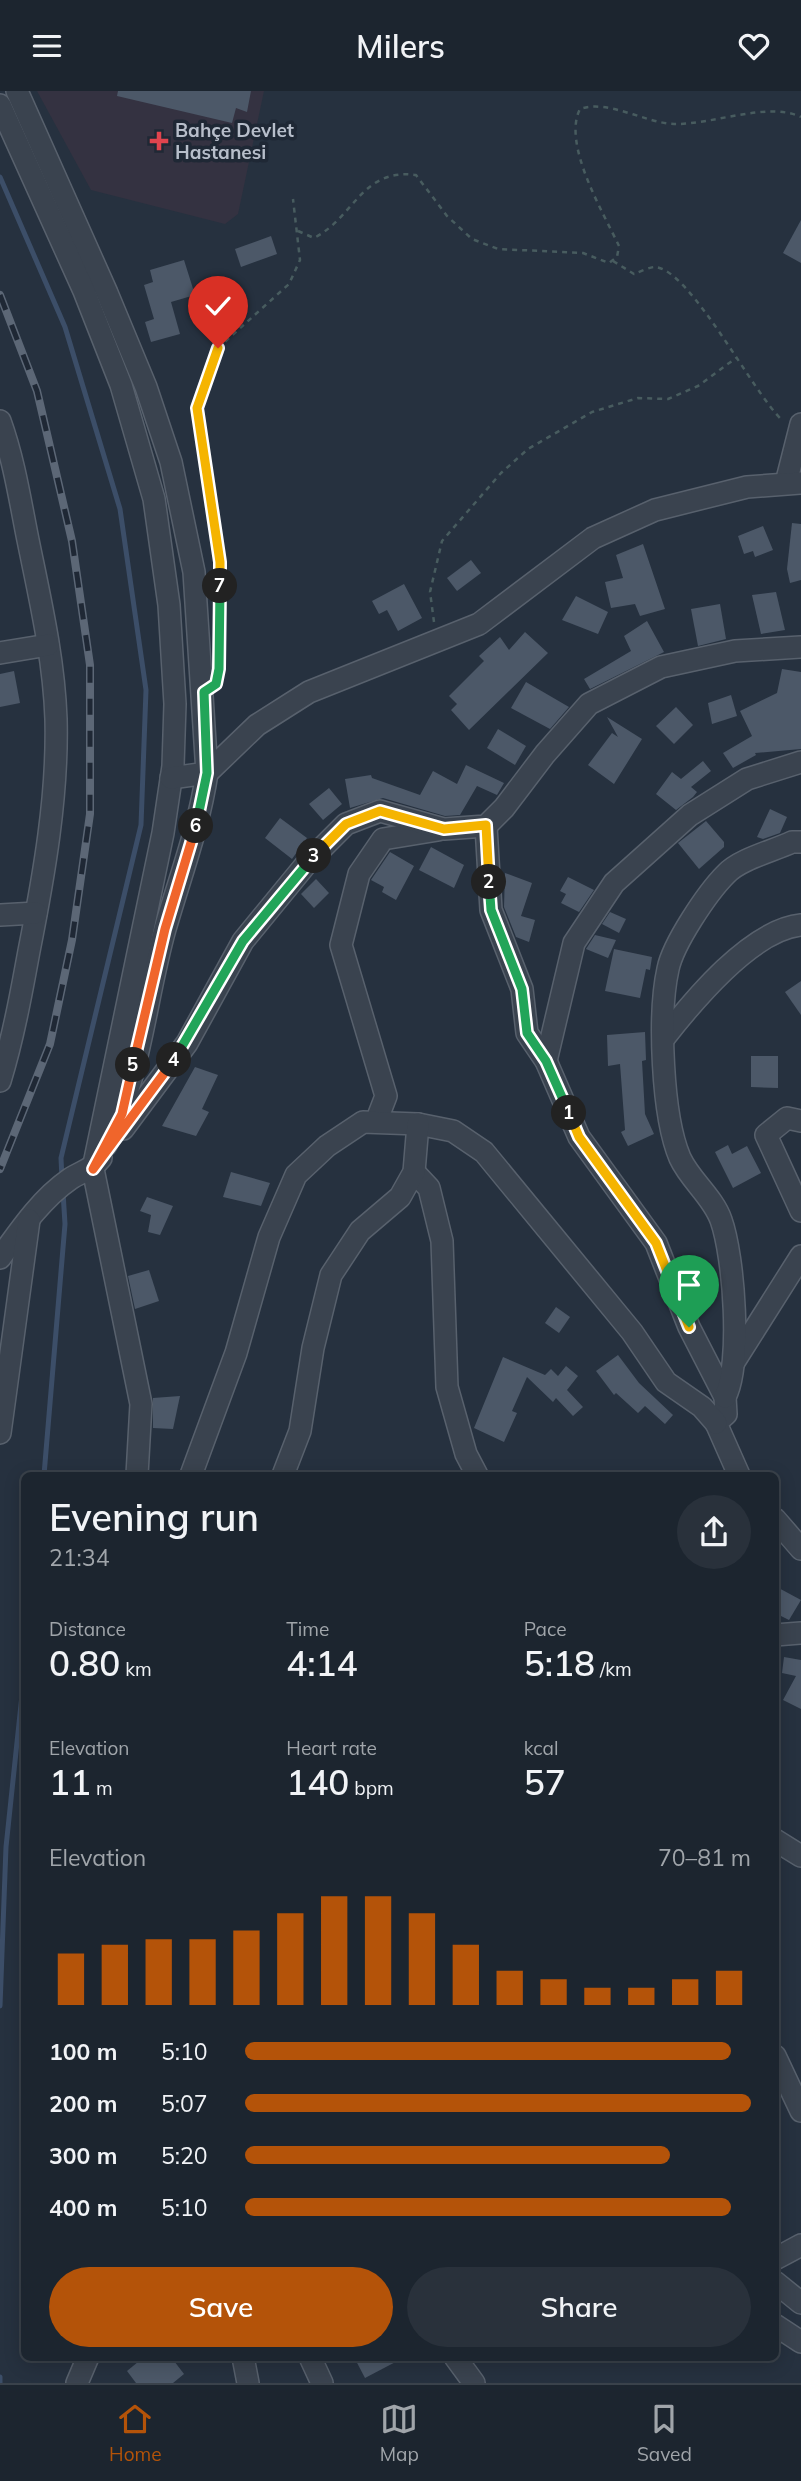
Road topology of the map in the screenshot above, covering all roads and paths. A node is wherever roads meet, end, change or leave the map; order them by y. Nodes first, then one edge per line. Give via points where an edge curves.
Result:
1 (17, 91) edge
2 (0, 105) edge
3 (801, 117) edge
4 (293, 199) dead end
5 (298, 231) junction
6 (612, 261) junction
7 (736, 358) junction
8 (0, 421) edge
9 (800, 429) edge
10 (794, 483) edge
11 (10, 502) edge
12 (437, 640) junction
13 (48, 645) junction
14 (801, 647) edge
15 (0, 653) edge
16 (220, 656) dead end
17 (801, 762) edge
18 (207, 773) junction
19 (171, 778) junction
20 (486, 825) junction
21 (444, 829) junction
22 (801, 842) edge
23 (36, 913) junction
24 (0, 915) edge
25 (801, 925) edge
26 (664, 1038) junction
27 (546, 1061) junction
28 (0, 1081) edge
29 (801, 1121) edge
30 (376, 1122) junction
31 (418, 1124) junction
32 (93, 1169) junction
33 (414, 1172) junction
34 (801, 1211) edge
35 (34, 1213) junction
36 (801, 1256) edge
37 (0, 1258) edge
38 (734, 1362) junction
39 (725, 1397) junction
40 (716, 1423) junction
41 (0, 1433) edge
42 (137, 1472) edge
43 (192, 1472) edge
44 (284, 1472) edge
45 (475, 1472) edge
46 (738, 1472) edge
47 (779, 1524) edge
48 (801, 1549) edge
49 (801, 1633) edge
50 (779, 1635) edge
51 (779, 1842) edge
52 (801, 1856) edge
53 (779, 2064) edge
54 (801, 2111) edge
55 (801, 2245) edge
56 (779, 2257) edge
57 (779, 2285) edge
58 (801, 2303) edge
59 (779, 2327) edge
60 (801, 2341) edge
61 (86, 2361) edge
62 (244, 2361) edge
63 (312, 2361) edge
64 (458, 2361) edge
65 (78, 2383) edge
66 (248, 2383) edge
67 (322, 2383) edge
68 (474, 2383) edge

1 - 18 street via 107,293 171,462 194,572
2 - 19 street via 121,385 154,499 169,605 175,704
3 - 6 path via 788,111 671,124 602,107 580,109 574,135 619,246
4 - 5 path
5 - 6 path via 314,238 327,231 367,187 396,172 415,175 472,239 498,249 583,253
5 - 16 path via 299,260 289,284 218,348 197,408 220,562
6 - 7 path via 634,274 654,267 668,272 698,303
7 - 9 path via 776,415
7 - 12 path via 698,386 668,399 638,398 592,412 528,449 501,473 442,541 430,592
8 - 11 street via 9,447
9 - 10 street
10 - 12 street via 747,487 655,510 593,538 479,624
11 - 13 street
12 - 18 street via 309,692 257,725
13 - 15 street
13 - 23 street via 56,719 52,801
14 - 20 street via 735,651 661,667 589,704
17 - 27 street via 747,779 690,815 614,883 574,943
18 - 19 street
18 - 32 street via 122,1114
19 - 32 street
20 - 21 street
20 - 27 street via 491,910 522,989 527,1033
21 - 30 street via 383,839 359,874 341,944 386,1096
21 - 32 street via 380,811 346,824 307,863 243,941 187,1043
22 - 26 street via 727,872 693,916 668,967
23 - 24 street
23 - 28 street
25 - 26 street via 758,943 705,987
26 - 38 street via 667,1119 681,1159 721,1217 732,1259
27 - 39 street via 579,1137 656,1243 689,1327
29 - 34 street via 787,1118 766,1135
30 - 31 street
30 - 43 street via 362,1122 296,1175 268,1237 232,1364
31 - 33 street
31 - 40 street via 453,1131 484,1152 632,1332 667,1382
32 - 35 street via 70,1179
32 - 42 street via 141,1404
33 - 44 street via 400,1197 360,1231 331,1275 313,1347 300,1431
33 - 45 street via 429,1188 442,1241 447,1387
35 - 37 street
35 - 41 street
36 - 38 street
38 - 39 street
39 - 40 street via 726,1413
40 - 46 street
47 - 48 street
49 - 50 street
51 - 52 street
53 - 54 street
55 - 56 street
57 - 58 street
59 - 60 street
61 - 65 street
62 - 66 street
63 - 67 street
64 - 68 street

